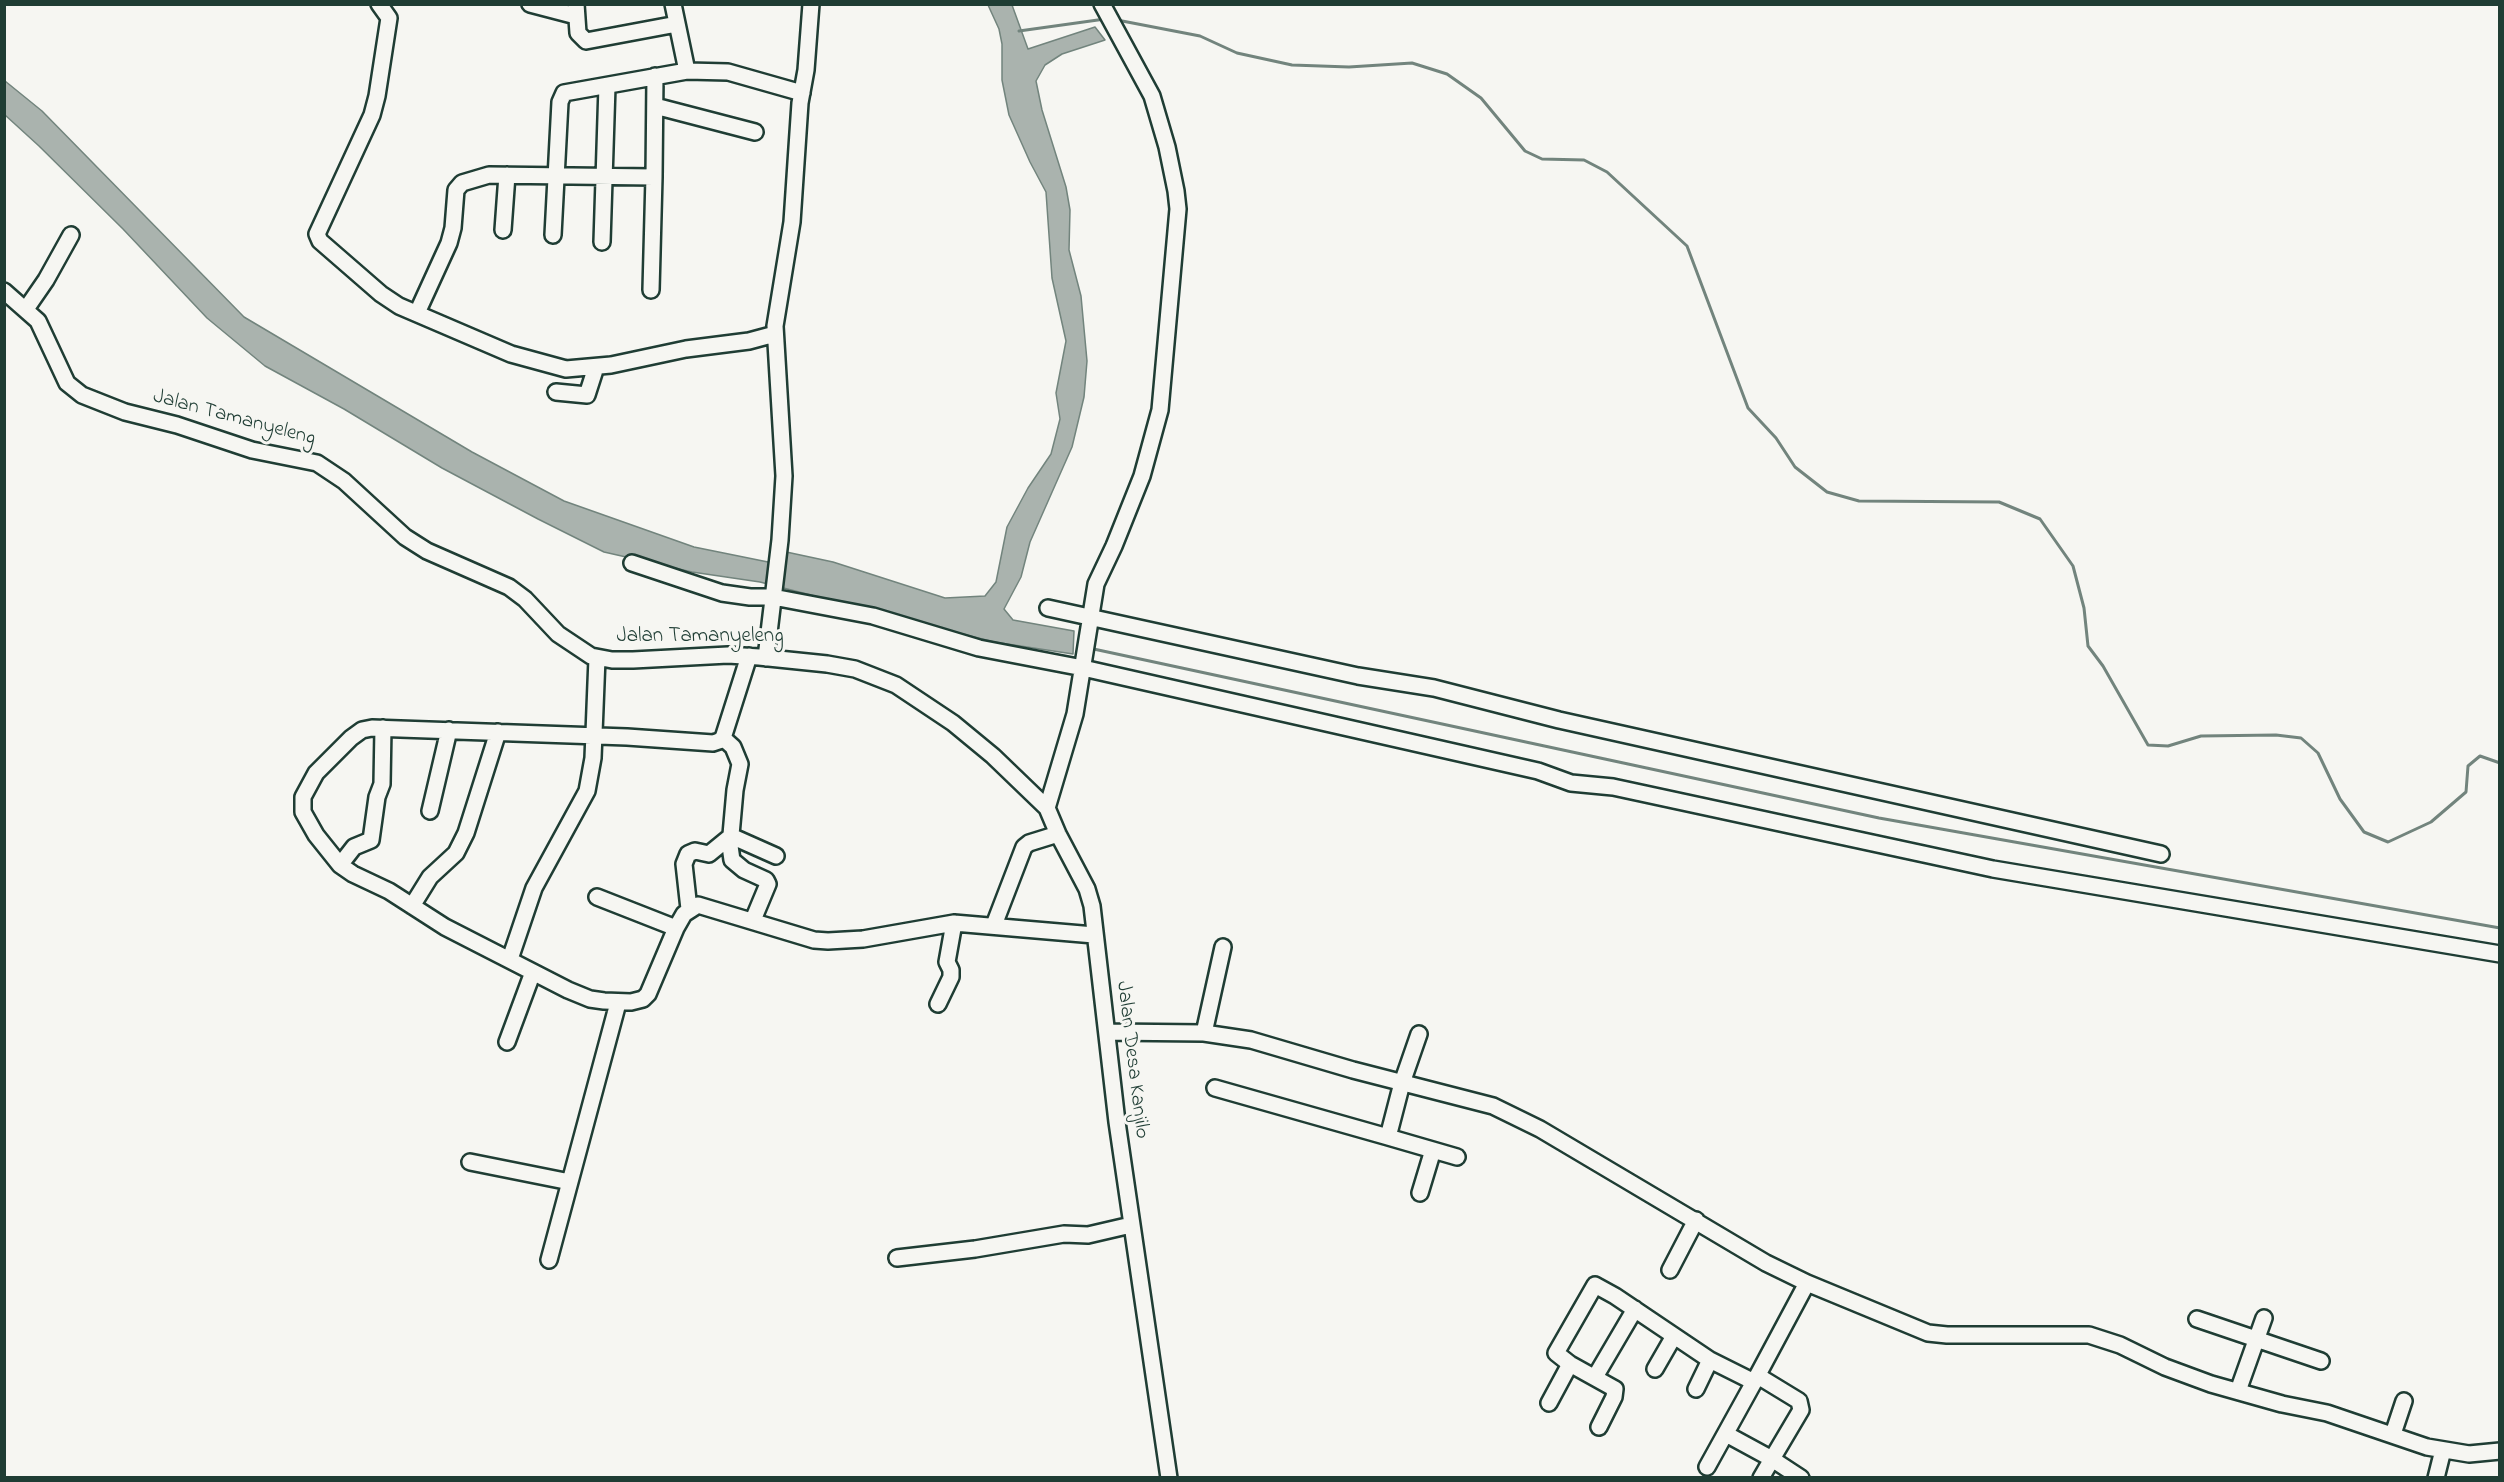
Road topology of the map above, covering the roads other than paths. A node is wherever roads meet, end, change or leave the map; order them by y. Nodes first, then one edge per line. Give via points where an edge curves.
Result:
1 (379, 4) edge
2 (530, 4) edge
3 (674, 4) edge
4 (811, 4) edge
5 (1104, 8) edge
6 (576, 10) edge
7 (677, 24) junction
8 (687, 71) junction
9 (655, 76) junction
10 (607, 86) junction
11 (802, 93) junction
12 (655, 106) junction
13 (755, 132) dead end
14 (507, 175) junction
15 (554, 176) junction
16 (605, 176) junction
17 (654, 177) junction
18 (503, 230) dead end
19 (71, 235) dead end
20 (553, 235) dead end
21 (602, 242) dead end
22 (651, 290) dead end
23 (4, 291) edge
24 (26, 309) junction
25 (417, 314) junction
26 (775, 334) junction
27 (596, 367) junction
28 (556, 392) dead end
29 (632, 563) dead end
30 (774, 593) junction
31 (1048, 608) dead end
32 (1089, 620) junction
33 (749, 656) junction
34 (597, 658) junction
35 (766, 658) junction
36 (1084, 664) junction
37 (383, 728) junction
38 (449, 730) junction
39 (498, 732) junction
40 (594, 736) junction
41 (723, 738) junction
42 (1047, 808) junction
43 (430, 811) dead end
44 (1058, 834) junction
45 (731, 836) junction
46 (2161, 854) dead end
47 (776, 856) dead end
48 (340, 865) junction
49 (597, 897) dead end
50 (412, 906) junction
51 (689, 909) junction
52 (753, 920) junction
53 (954, 923) junction
54 (994, 925) junction
55 (676, 928) junction
56 (1094, 934) junction
57 (1223, 947) dead end
58 (2499, 954) edge
59 (510, 959) junction
60 (533, 972) junction
61 (618, 1003) junction
62 (938, 1004) dead end
63 (1107, 1032) junction
64 (1204, 1033) junction
65 (1419, 1034) dead end
66 (507, 1042) dead end
67 (1402, 1083) junction
68 (1215, 1089) dead end
69 (1388, 1137) junction
70 (1433, 1150) junction
71 (1457, 1157) dead end
72 (470, 1162) dead end
73 (570, 1182) junction
74 (1420, 1193) dead end
75 (1696, 1220) junction
76 (1131, 1225) junction
77 (897, 1258) dead end
78 (549, 1260) dead end
79 (1670, 1270) dead end
80 (1807, 1283) junction
81 (1635, 1309) junction
82 (2264, 1318) dead end
83 (2198, 1319) dead end
84 (1674, 1336) junction
85 (2255, 1339) junction
86 (1710, 1360) junction
87 (2321, 1361) dead end
88 (1570, 1364) junction
89 (1655, 1369) dead end
90 (1595, 1377) junction
91 (1756, 1379) junction
92 (1696, 1389) dead end
93 (2238, 1391) junction
94 (2404, 1401) dead end
95 (1549, 1403) dead end
96 (1599, 1427) dead end
97 (1726, 1434) junction
98 (2392, 1434) junction
99 (2443, 1450) junction
100 (2499, 1451) edge
101 (1772, 1459) junction
102 (1707, 1467) dead end
103 (1169, 1478) edge
104 (1761, 1478) edge
105 (1801, 1478) edge
106 (2436, 1478) edge

1 - 25 street via 388,18 372,115 317,234 320,241 381,294
2 - 6 street
3 - 7 street
4 - 11 street
5 - 32 street via 1146,82 1155,106 1178,209 1160,410 1142,476 1096,584
6 - 7 street via 578,33 586,41
7 - 8 street
8 - 9 street
8 - 11 street via 728,72
9 - 10 street
9 - 12 street
10 - 15 street via 561,94
10 - 16 street
11 - 26 street via 791,231
12 - 13 street
12 - 17 street
14 - 15 street
14 - 18 street
14 - 25 street via 475,178 458,187 449,243
15 - 16 street
15 - 20 street
16 - 17 street
16 - 21 street
17 - 22 street
19 - 24 street
23 - 24 street, Jalan Tamanyeleng
24 - 34 street, Jalan Tamanyeleng via 42,328 67,383 82,395 124,412 252,450 317,463 344,481 405,537 509,588 558,634
25 - 27 street via 543,364 566,369
26 - 27 street
26 - 30 street via 784,476
27 - 28 street via 587,395
29 - 30 street via 722,593 750,597
30 - 35 street
30 - 36 street via 893,621 979,648
31 - 32 street
32 - 36 street
32 - 46 street via 1434,688 1559,720
33 - 34 street, Jalan Tamanyeleng
33 - 35 street, Jalan Tamanyeleng
33 - 41 street
34 - 40 street
35 - 42 street, Jalan Tamanyeleng via 855,669 896,685 953,723
36 - 42 street via 1075,714
36 - 58 street via 1538,771 1571,783 1613,787 1964,863
37 - 38 street
37 - 48 street via 382,784 371,840 354,847
37 - 48 street via 362,730 351,738 316,773 303,797 308,824
38 - 39 street
38 - 43 street
39 - 40 street
39 - 50 street via 466,833 456,853 430,877
40 - 41 street via 713,743
40 - 59 street via 587,791 534,888
41 - 45 street via 733,747 740,764
42 - 44 street, Jalan Desa Kanjilo
44 - 54 street via 1026,845
44 - 56 street, Jalan Desa Kanjilo via 1087,889
45 - 47 street
45 - 51 street via 709,854 688,854 684,864
45 - 52 street via 733,863 768,884
48 - 50 street
49 - 55 street
50 - 59 street
51 - 52 street via 707,906
51 - 55 street
52 - 53 street via 828,941
53 - 54 street
53 - 62 street via 947,962 951,977
54 - 56 street
55 - 61 street via 648,994 637,1001
56 - 63 street, Jalan Desa Kanjilo
57 - 64 street
59 - 60 street
60 - 61 street via 579,995
60 - 66 street
61 - 73 street
63 - 64 street
63 - 76 street, Jalan Desa Kanjilo
64 - 67 street via 1251,1040
65 - 67 street
67 - 69 street
67 - 75 street via 1478,1101 1515,1116
68 - 69 street
69 - 70 street
70 - 71 street
70 - 74 street
72 - 73 street
73 - 78 street
75 - 79 street
75 - 80 street
76 - 77 street via 1088,1235 1064,1234
76 - 103 street, Jalan Desa Kanjilo
80 - 91 street
80 - 93 street via 1928,1333 2089,1335 2165,1367
81 - 84 street
81 - 88 street via 1598,1286 1593,1287 1556,1351
81 - 90 street
82 - 85 street
83 - 85 street
84 - 86 street
84 - 89 street
85 - 87 street
85 - 93 street
86 - 91 street
86 - 92 street
88 - 90 street
88 - 95 street
90 - 96 street via 1615,1390
91 - 97 street
91 - 101 street via 1802,1406
93 - 98 street
94 - 98 street
97 - 101 street
97 - 102 street
98 - 99 street
99 - 100 street via 2469,1454
99 - 106 street
101 - 104 street
101 - 105 street

